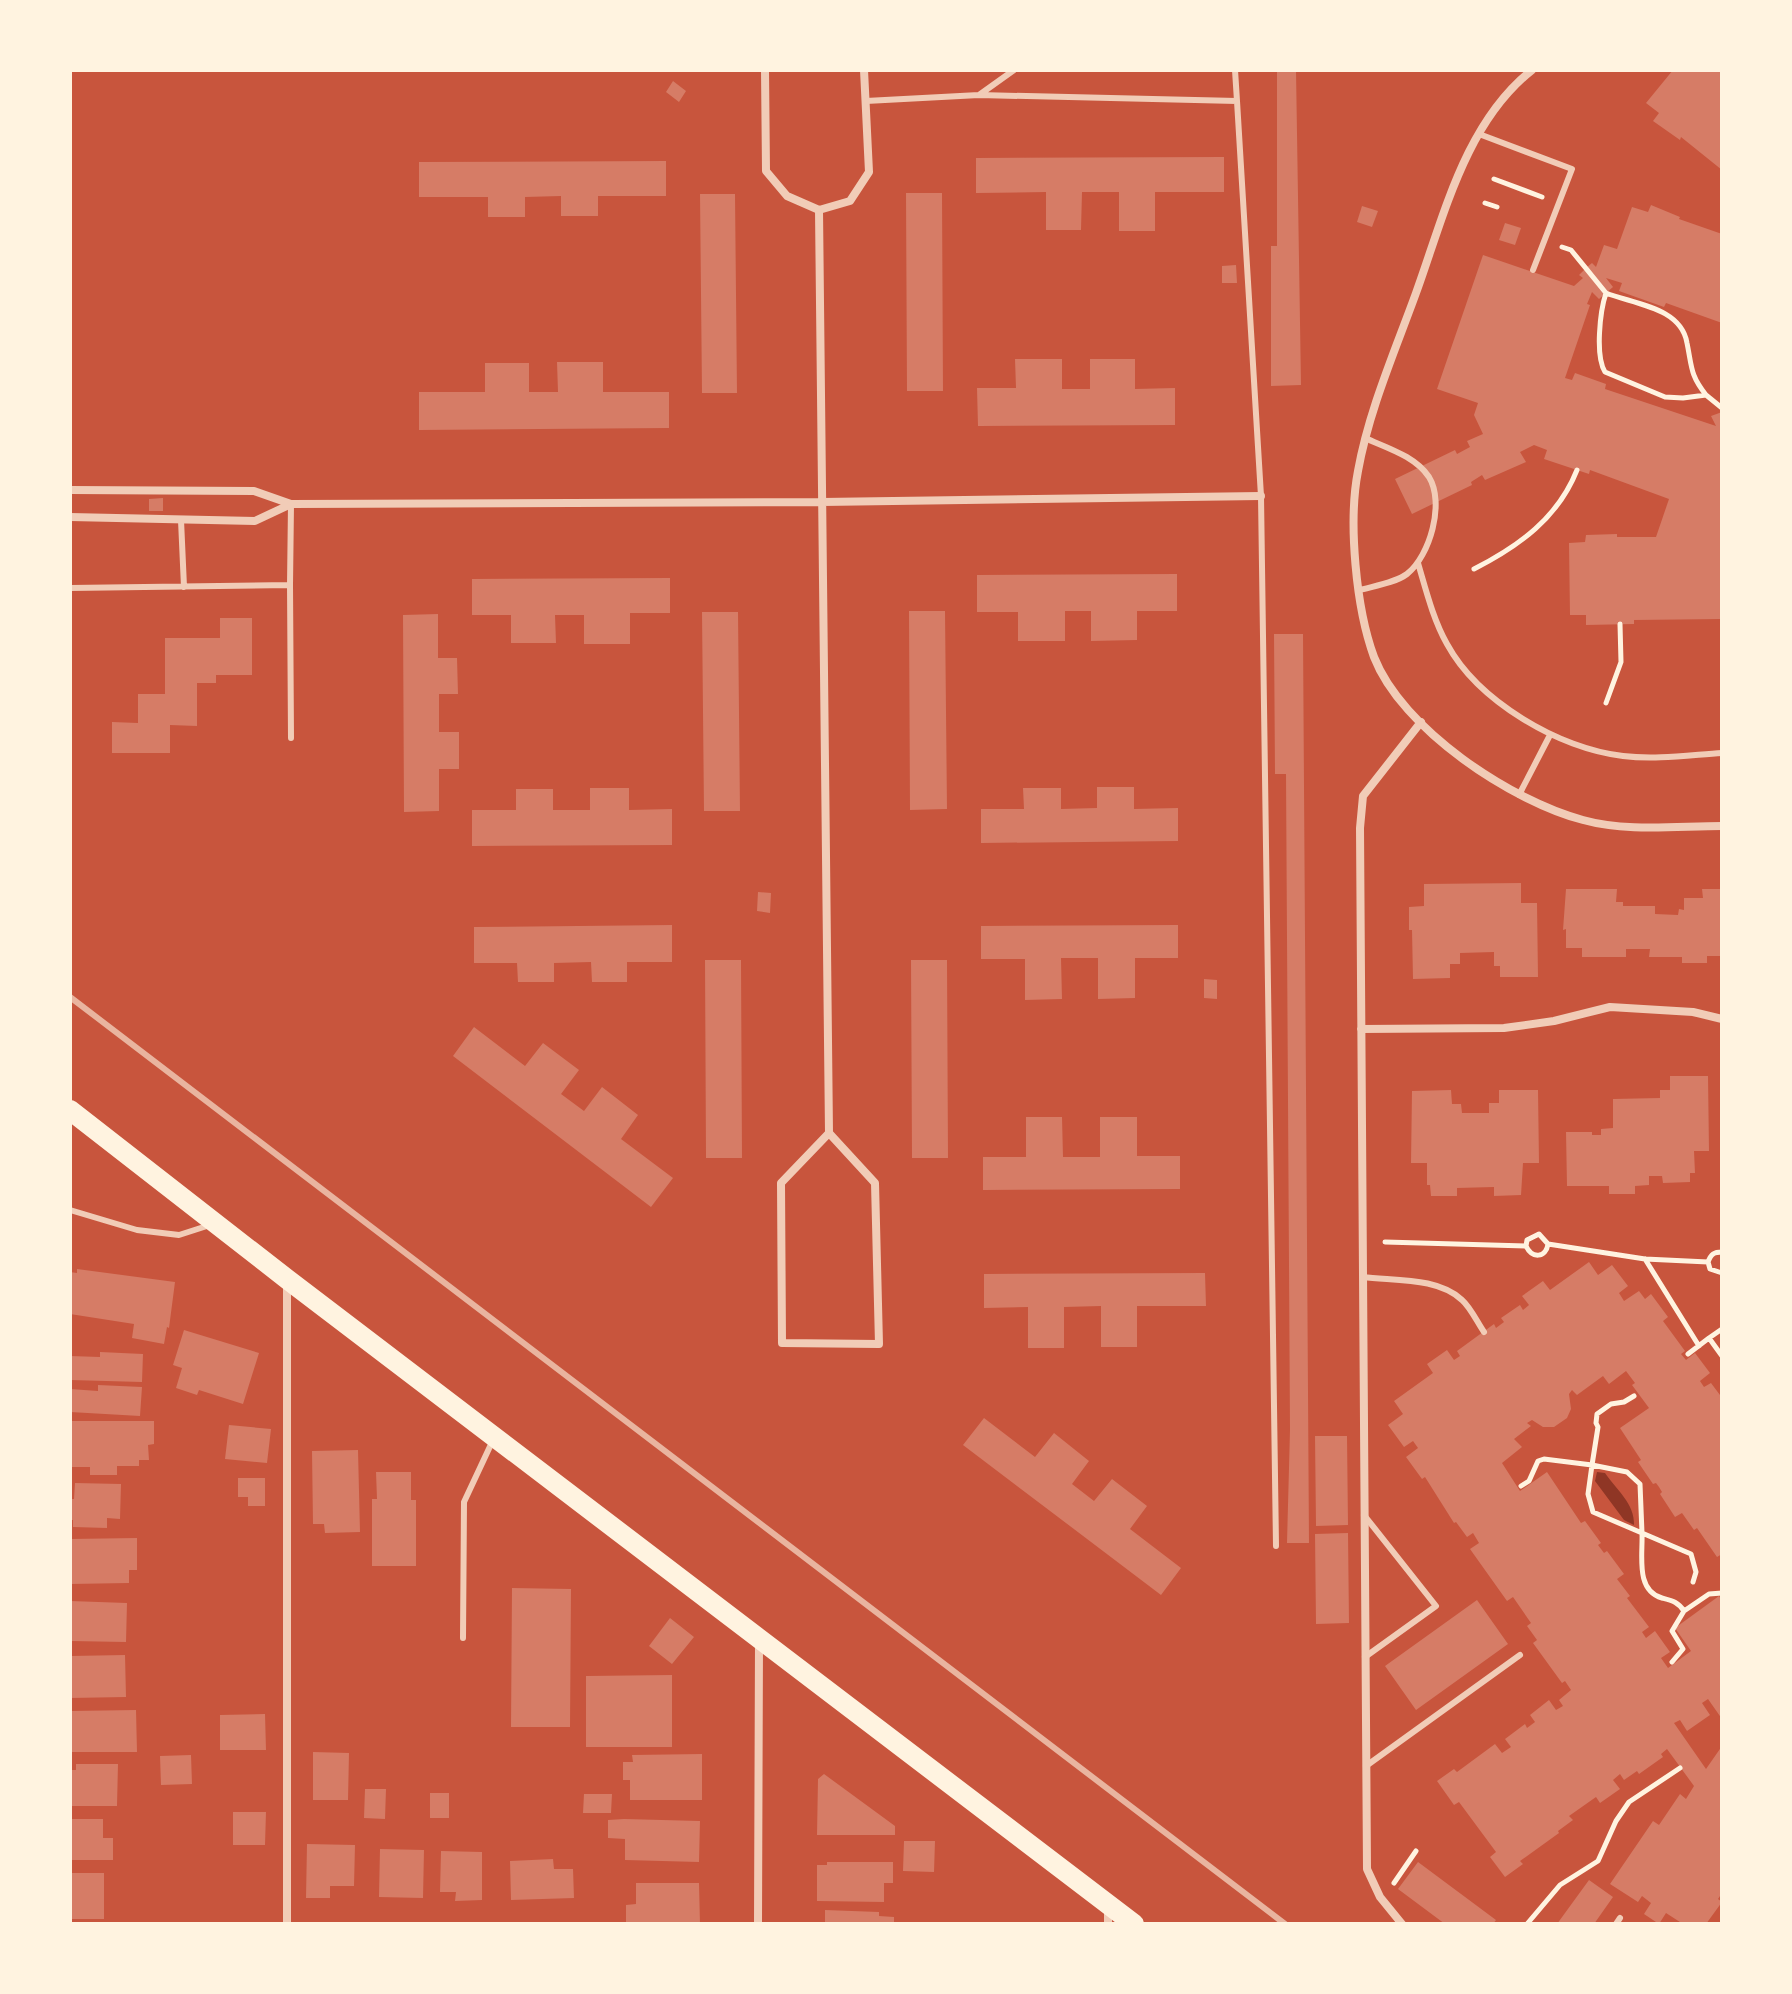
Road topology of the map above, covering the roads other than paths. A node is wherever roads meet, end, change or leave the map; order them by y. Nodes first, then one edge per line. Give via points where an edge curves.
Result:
1 (765, 70) edge
2 (864, 70) edge
3 (1014, 70) edge
4 (1235, 70) edge
5 (1532, 70) edge
6 (979, 95) junction
7 (866, 101) junction
8 (1237, 101) junction
9 (1479, 134) junction
10 (819, 210) junction
11 (1533, 270) dead end
12 (1365, 438) junction
13 (70, 490) edge
14 (1261, 496) junction
15 (822, 502) junction
16 (291, 504) junction
17 (70, 517) edge
18 (181, 520) junction
19 (1418, 563) junction
20 (290, 585) junction
21 (184, 587) junction
22 (70, 588) edge
23 (1360, 590) junction
24 (1421, 722) junction
25 (1550, 735) junction
26 (291, 738) dead end
27 (1722, 753) edge
28 (1519, 795) junction
29 (1722, 826) edge
30 (1722, 1019) edge
31 (1361, 1029) junction
32 (70, 1110) edge
33 (829, 1133) junction
34 (70, 1210) edge
35 (215, 1223) junction
36 (1363, 1277) junction
37 (287, 1279) junction
38 (1484, 1332) dead end
39 (495, 1437) junction
40 (1364, 1515) junction
41 (1276, 1546) dead end
42 (463, 1638) dead end
43 (759, 1638) junction
44 (1520, 1655) dead end
45 (1365, 1657) junction
46 (1366, 1766) junction
47 (1108, 1914) edge
48 (287, 1924) edge
49 (758, 1924) edge
50 (1134, 1924) edge
51 (1402, 1924) edge

1 - 10 street via 766,171 787,196
2 - 7 street
3 - 6 lane
4 - 8 lane
5 - 9 street
6 - 7 lane
6 - 8 lane
7 - 10 street via 869,172 850,201
8 - 14 lane
9 - 11 lane via 1572,169
9 - 12 street via 1462,167
10 - 15 street
12 - 19 lane via 1411,460 1433,486 1436,517
12 - 23 street via 1353,532
13 - 16 street via 254,491
14 - 15 street
14 - 41 lane
15 - 16 street
15 - 33 street
16 - 18 street via 255,521
16 - 20 lane
17 - 18 street
18 - 21 lane
19 - 23 lane via 1405,576
19 - 25 lane via 1447,646 1474,680
20 - 21 lane
20 - 26 lane
21 - 22 lane
23 - 24 street via 1374,658
24 - 28 street
24 - 31 street via 1363,796
25 - 27 lane via 1623,756
25 - 28 lane
28 - 29 street via 1586,821
30 - 31 street via 1610,1007 1504,1028
31 - 36 street
32 - 35 main road
33 - 33 street via 875,1183 879,1344 782,1343 781,1183
34 - 35 lane via 137,1230 179,1235
35 - 37 main road
36 - 38 lane via 1446,1290 1462,1299
36 - 40 street
37 - 39 main road
37 - 48 street
39 - 42 lane via 464,1502
39 - 43 main road
40 - 45 street
40 - 45 lane via 1436,1606
43 - 47 main road
43 - 49 street
44 - 46 lane
45 - 46 street
46 - 51 street via 1367,1869 1380,1897
47 - 50 main road

